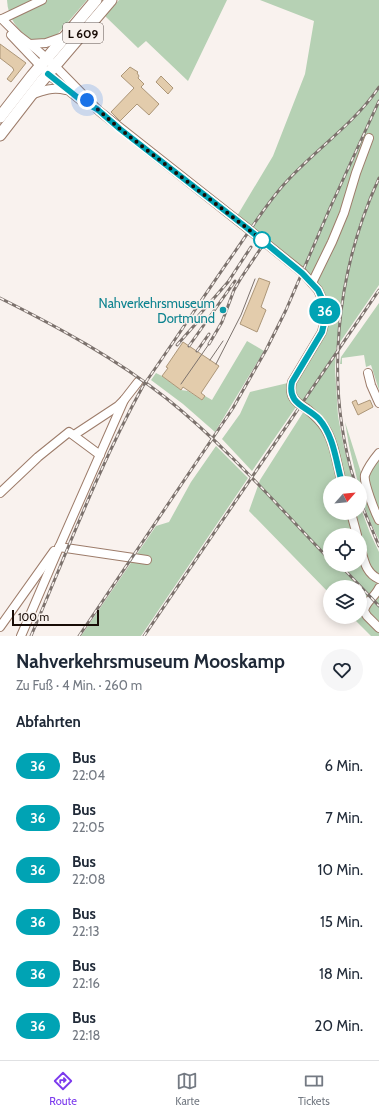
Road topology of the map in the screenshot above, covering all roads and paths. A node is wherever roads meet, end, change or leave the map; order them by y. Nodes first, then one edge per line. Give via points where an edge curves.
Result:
1 (42, 0) edge
2 (96, 0) edge
3 (111, 0) edge
4 (1, 15) edge
5 (68, 35) junction
6 (30, 44) junction
7 (48, 67) junction
8 (67, 90) junction
9 (30, 95) junction
10 (97, 109) junction
11 (0, 117) edge
12 (0, 135) edge
13 (369, 138) dead end
14 (312, 283) junction
15 (368, 373) dead end
16 (138, 382) dead end
17 (124, 400) junction
18 (379, 403) edge
19 (74, 435) junction
20 (379, 453) edge
21 (100, 455) junction
22 (340, 476) edge
23 (0, 493) edge
24 (379, 520) edge
25 (60, 545) junction
26 (147, 560) dead end
27 (367, 568) edge
28 (379, 579) edge
29 (379, 588) edge
30 (0, 627) edge
31 (379, 628) edge
32 (21, 636) edge

1 - 4 street
2 - 5 main road, L 609
3 - 7 main road, L 609
4 - 6 street via 13,31
4 - 7 street via 11,35
5 - 6 street via 46,44
5 - 7 main road, L 609
6 - 7 street
7 - 8 street
7 - 9 main road, L 609
7 - 10 street
7 - 11 main road, L 609
8 - 9 street via 52,88
8 - 10 street
9 - 12 main road, L 609
10 - 14 street
13 - 14 street via 344,213
14 - 22 street, bridge via 324,303 325,319 322,332 292,382 291,390 298,403 325,428
15 - 18 street
16 - 17 street
17 - 19 street
17 - 21 street
19 - 21 street
19 - 23 street via 70,432 59,440
20 - 24 street via 365,476
21 - 25 street
25 - 26 street
25 - 30 street
25 - 32 street
27 - 28 street
29 - 31 street via 364,611

